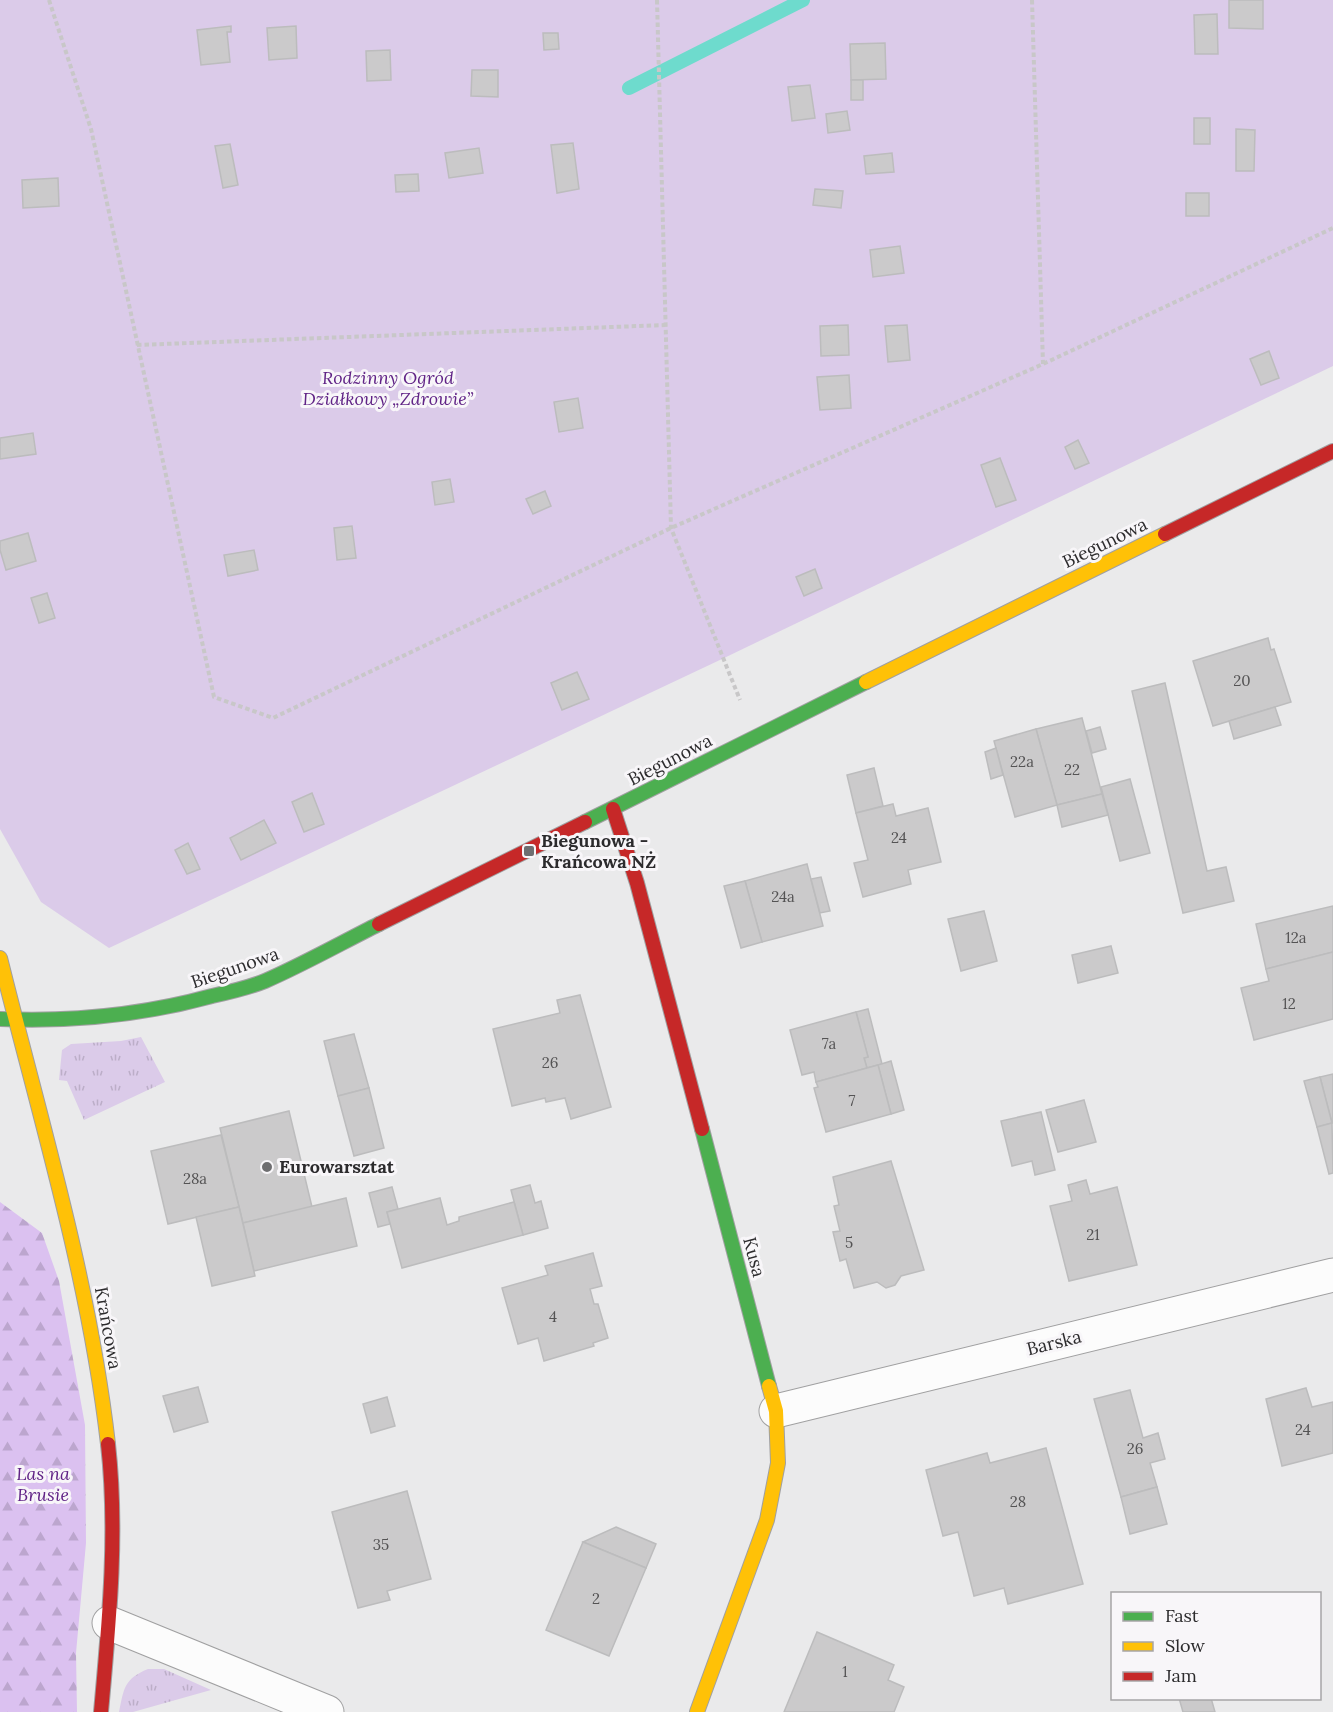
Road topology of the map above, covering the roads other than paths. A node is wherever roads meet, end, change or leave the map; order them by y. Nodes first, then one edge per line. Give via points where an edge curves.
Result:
1 (1330, 460) edge
2 (613, 809) junction
3 (0, 958) edge
4 (0, 1019) edge
5 (15, 1020) junction
6 (1333, 1275) edge
7 (776, 1411) junction
8 (109, 1623) junction
9 (101, 1712) edge
10 (327, 1712) edge
11 (697, 1712) edge

1 - 2 street, Biegunowa via 835,696
2 - 5 street, Biegunowa via 264,981 202,1000 138,1012
2 - 7 street, Kusa via 637,883
3 - 5 street, Krańcowa
4 - 5 street, Biegunowa
5 - 8 street, Krańcowa via 86,1302 95,1353 112,1497
6 - 7 street, Barska
7 - 11 street, Kusa via 778,1463 768,1520
8 - 9 street, Krańcowa
8 - 10 street

